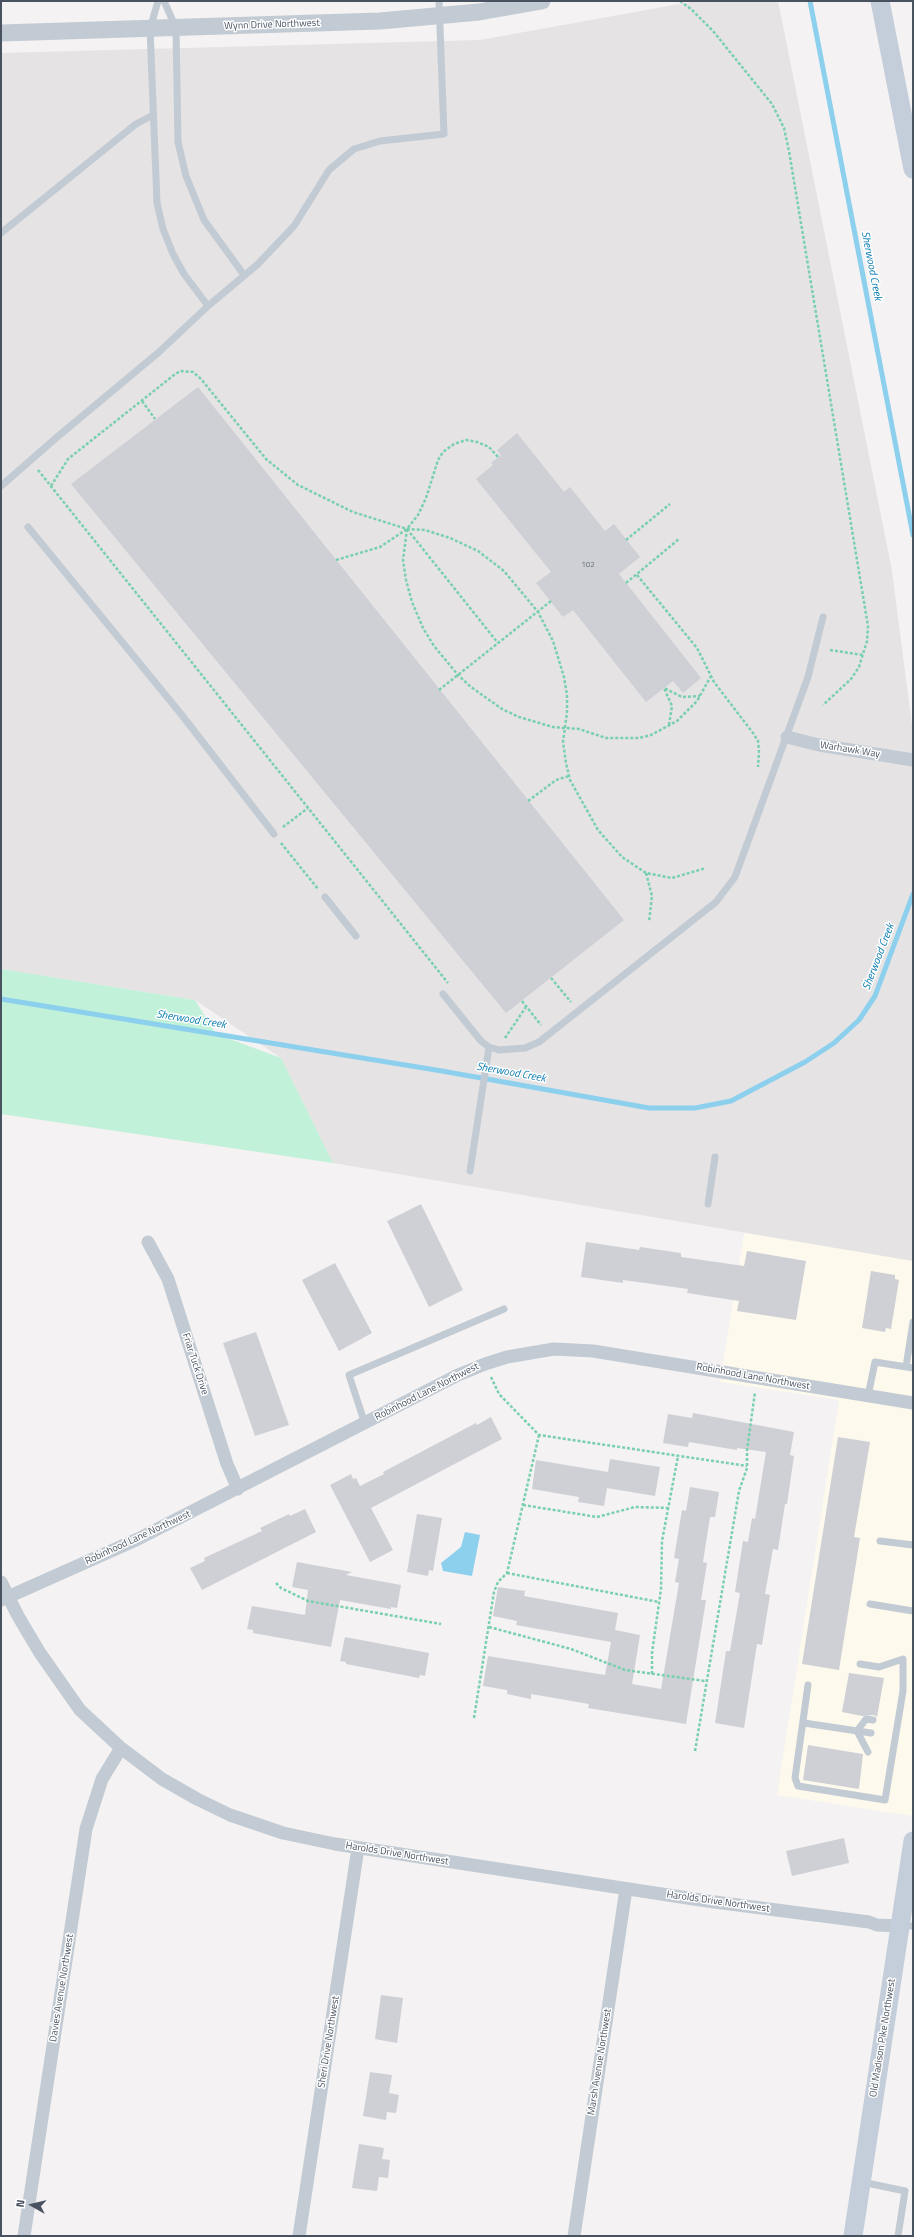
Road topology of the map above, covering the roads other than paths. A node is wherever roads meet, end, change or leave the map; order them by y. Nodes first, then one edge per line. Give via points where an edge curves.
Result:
1 (158, 1) edge
2 (164, 1) edge
3 (542, 1) edge
4 (880, 1) edge
5 (440, 8) edge
6 (176, 28) junction
7 (150, 29) junction
8 (1, 33) edge
9 (153, 115) junction
10 (913, 169) edge
11 (1, 233) edge
12 (244, 276) junction
13 (208, 306) junction
14 (1, 486) edge
15 (28, 527) dead end
16 (822, 617) dead end
17 (787, 737) junction
18 (913, 760) edge
19 (274, 834) road end
20 (325, 898) road end
21 (356, 936) dead end
22 (443, 994) dead end
23 (489, 1048) junction
24 (715, 1157) dead end
25 (470, 1171) dead end
26 (708, 1204) dead end
27 (148, 1242) dead end
28 (504, 1309) dead end
29 (913, 1322) edge
30 (910, 1351) edge
31 (909, 1368) edge
32 (868, 1396) junction
33 (913, 1403) edge
34 (365, 1424) junction
35 (238, 1489) junction
36 (880, 1541) dead end
37 (913, 1546) edge
38 (1, 1582) edge
39 (4, 1599) edge
40 (870, 1604) dead end
41 (913, 1611) edge
42 (860, 1664) dead end
43 (808, 1685) dead end
44 (873, 1720) dead end
45 (804, 1722) junction
46 (857, 1730) junction
47 (871, 1733) dead end
48 (121, 1748) junction
49 (868, 1752) dead end
50 (913, 1841) edge
51 (358, 1848) junction
52 (626, 1889) junction
53 (906, 1926) edge
54 (862, 2182) junction
55 (24, 2236) edge
56 (299, 2236) edge
57 (574, 2236) edge
58 (854, 2236) edge
59 (898, 2236) edge

1 - 7 lane
2 - 6 lane
3 - 5 street, Wynn Drive Northwest via 479,12
4 - 10 main road
5 - 6 street, Wynn Drive Northwest via 380,21
5 - 12 lane via 444,134 380,141 354,149 329,170 294,226
6 - 7 street, Wynn Drive Northwest
6 - 12 lane via 178,136 186,176 204,220
7 - 8 street, Wynn Drive Northwest
7 - 9 lane
9 - 11 lane via 136,124
9 - 13 lane via 155,187 163,229 184,274
12 - 13 lane
13 - 14 lane via 159,352
15 - 19 lane via 181,714
16 - 17 lane via 808,677
17 - 18 street, Warhawk Way via 819,745
17 - 23 lane via 735,877 726,892 539,1042 512,1050
20 - 21 lane
22 - 23 lane
23 - 25 lane
24 - 26 lane
27 - 35 street, Friar Tuck Drive via 168,1280 227,1464
28 - 34 lane via 349,1375
29 - 30 lane
30 - 31 lane
31 - 32 lane via 875,1362
32 - 33 street, Robinhood Lane Northwest
32 - 34 street, Robinhood Lane Northwest via 613,1353 578,1349 540,1350 485,1364
34 - 35 street, Robinhood Lane Northwest
35 - 39 street, Robinhood Lane Northwest via 138,1539
36 - 37 lane
38 - 39 street, Harolds Drive Northwest
39 - 48 street, Harolds Drive Northwest via 69,1697
40 - 41 lane
42 - 45 lane via 879,1667 903,1659 903,1691 892,1736 885,1800 798,1786 795,1778
43 - 45 lane
44 - 46 lane via 866,1719
45 - 46 lane
46 - 47 lane
46 - 49 lane
48 - 51 street, Harolds Drive Northwest via 162,1779 214,1808 283,1833
48 - 55 street, Davies Avenue Northwest via 102,1778 86,1829
50 - 53 main road, Old Madison Pike Northwest
51 - 52 street, Harolds Drive Northwest
51 - 56 street, Sheri Drive Northwest
52 - 53 street, Harolds Drive Northwest via 877,1925
52 - 57 street, Marsh Avenue Northwest
53 - 54 main road, Old Madison Pike Northwest
54 - 58 main road, Old Madison Pike Northwest
54 - 59 lane via 905,2191

